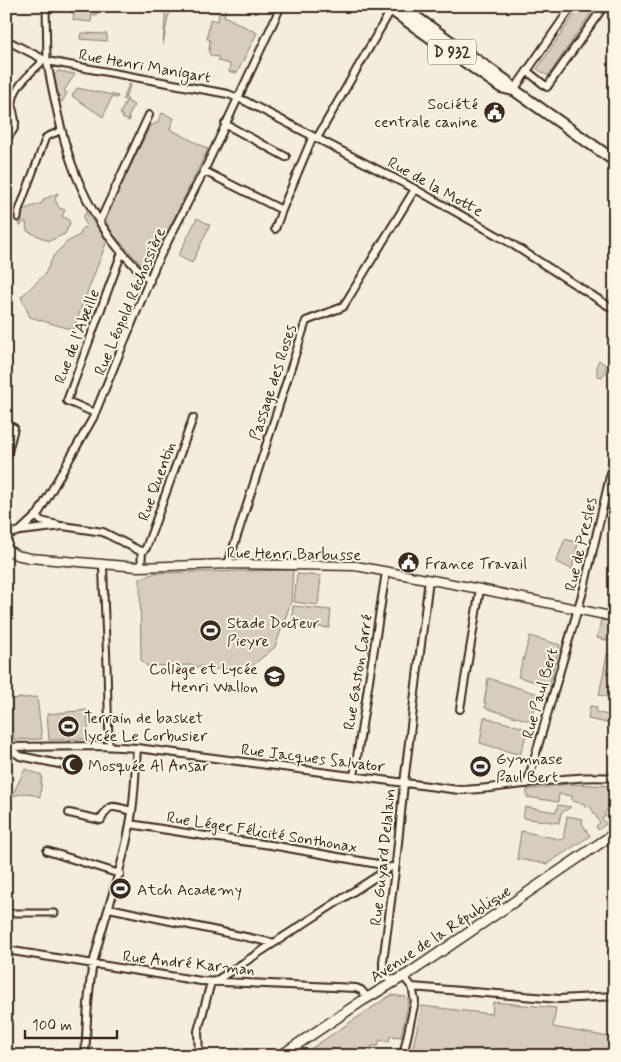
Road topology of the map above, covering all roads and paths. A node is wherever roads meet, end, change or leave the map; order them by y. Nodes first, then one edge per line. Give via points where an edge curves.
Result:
1 (46, 6) edge
2 (281, 6) edge
3 (572, 6) edge
4 (604, 6) edge
5 (392, 8) edge
6 (6, 40) edge
7 (43, 59) junction
8 (527, 71) junction
9 (514, 90) junction
10 (238, 98) junction
11 (149, 115) dead end
12 (225, 124) junction
13 (60, 131) junction
14 (315, 137) junction
15 (6, 139) edge
16 (286, 158) dead end
17 (615, 161) edge
18 (204, 171) junction
19 (415, 189) junction
20 (282, 210) junction
21 (18, 218) dead end
22 (100, 222) junction
23 (275, 229) dead end
24 (122, 252) junction
25 (150, 281) junction
26 (615, 310) edge
27 (95, 413) junction
28 (193, 418) dead end
29 (6, 424) edge
30 (615, 455) edge
31 (6, 459) edge
32 (36, 516) junction
33 (63, 526) junction
34 (20, 531) junction
35 (6, 536) edge
36 (6, 548) edge
37 (142, 552) junction
38 (228, 564) junction
39 (102, 566) junction
40 (141, 567) junction
41 (386, 572) junction
42 (429, 579) junction
43 (480, 589) junction
44 (104, 594) joint
45 (578, 610) junction
46 (615, 617) edge
47 (460, 709) dead end
48 (109, 746) junction
49 (9, 747) edge
50 (137, 748) junction
51 (69, 766) dead end
52 (354, 776) junction
53 (615, 778) edge
54 (404, 783) junction
55 (527, 784) junction
56 (132, 811) junction
57 (69, 813) dead end
58 (130, 824) junction
59 (615, 833) edge
60 (47, 851) dead end
61 (396, 863) junction
62 (389, 868) junction
63 (120, 874) junction
64 (109, 908) junction
65 (6, 913) edge
66 (55, 913) dead end
67 (274, 943) junction
68 (6, 950) edge
69 (93, 964) junction
70 (400, 978) junction
71 (213, 982) junction
72 (412, 987) junction
73 (615, 996) edge
74 (368, 997) junction
75 (85, 1056) edge
76 (199, 1056) edge
77 (280, 1056) edge
78 (403, 1056) edge

1 - 7 street
2 - 10 street, Rue Léopold Réchossière
3 - 8 street
4 - 8 street via 548,87
5 - 9 main road, D 932 via 502,87
5 - 14 street
6 - 7 street, Rue Henri Manigart
7 - 10 street, Rue Henri Manigart
7 - 13 street
7 - 15 street via 20,84 13,102 17,120
8 - 9 street
9 - 17 main road, D 932
10 - 12 street, Rue Léopold Réchossière
10 - 14 street, Rue de la Motte
11 - 22 street
12 - 16 street
12 - 18 street, Rue Léopold Réchossière
13 - 21 street via 46,137
13 - 22 street via 73,171
14 - 19 street, Rue de la Motte
14 - 20 street
18 - 20 street
18 - 25 street, Rue Léopold Réchossière
19 - 26 street, Rue de la Motte via 507,241
19 - 38 street, Passage des Roses via 343,307 306,321
20 - 23 street
22 - 24 street
24 - 25 street
24 - 27 street, Rue de l'Abeille via 67,401
25 - 27 street, Rue Léopold Réchossière
27 - 32 street, Rue Léopold Réchossière
28 - 37 street, Rue Quentin
29 - 31 street via 14,428
30 - 45 street, Rue de Presles
32 - 33 street via 41,521
32 - 34 street, Rue Léopold Réchossière
33 - 34 street
33 - 37 street via 103,532
34 - 35 street, Rue Léopold Réchossière
36 - 39 street, Rue Henri Barbusse via 30,558
37 - 40 street
38 - 40 street, Rue Henri Barbusse
38 - 41 street, Rue Henri Barbusse via 356,566
39 - 40 street, Rue Henri Barbusse
39 - 44 street
41 - 42 street, Rue Henri Barbusse
41 - 52 street, Rue Gaston Carré
42 - 43 street, Rue Henri Barbusse
42 - 54 street, Rue Guyard Delalain
43 - 45 street, Rue Henri Barbusse
43 - 47 street
44 - 48 street
45 - 46 street, Rue Henri Barbusse
45 - 55 street, Rue Paul Bert
48 - 49 street, Rue Jacques Salvator
48 - 50 street, Rue Jacques Salvator
49 - 51 street via 20,756
50 - 52 street, Rue Jacques Salvator
50 - 56 street
52 - 54 street, Rue Jacques Salvator
53 - 55 street, Rue Jacques Salvator via 584,777
54 - 55 street, Rue Jacques Salvator via 459,790
54 - 61 street, Rue Guyard Delalain
56 - 57 street via 110,807 100,820
56 - 58 street
58 - 62 street, Rue Léger Félicité Sonthonax via 271,844
58 - 63 street
59 - 70 main road, Avenue de la République
60 - 63 street
61 - 62 street
61 - 70 street, Rue Guyard Delalain via 383,974 388,978
62 - 67 street
63 - 64 street
64 - 67 street
64 - 69 street
65 - 66 street
67 - 71 street
68 - 69 street, Rue André Karman
69 - 71 street, Rue André Karman
69 - 75 street
70 - 72 street
70 - 74 main road, Avenue de la République
71 - 74 street, Rue André Karman via 356,988
71 - 76 street via 198,1031
72 - 73 street via 560,999
72 - 78 street via 415,1001
74 - 77 main road, Avenue de la République

